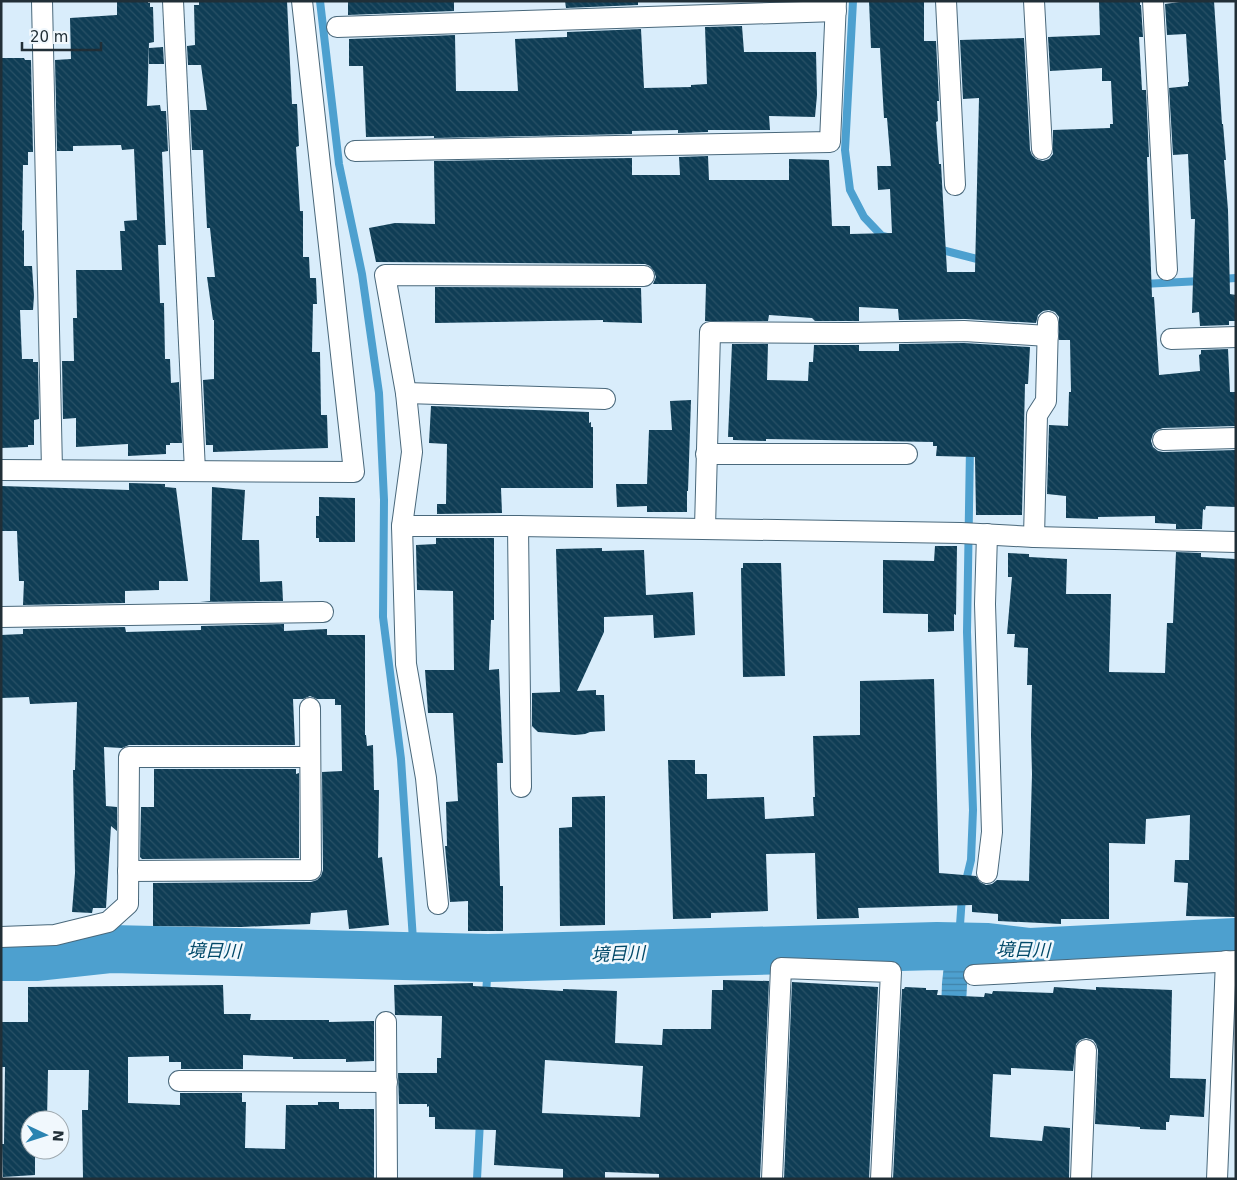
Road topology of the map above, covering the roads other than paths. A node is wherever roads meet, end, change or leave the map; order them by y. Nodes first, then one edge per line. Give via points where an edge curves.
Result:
1 (42, 1) edge
2 (173, 1) edge
3 (302, 1) edge
4 (946, 1) edge
5 (1034, 1) edge
6 (1153, 1) edge
7 (836, 6) edge
8 (337, 27) dead end
9 (1042, 149) dead end
10 (355, 152) dead end
11 (955, 185) dead end
12 (1168, 270) dead end
13 (644, 276) dead end
14 (1236, 337) edge
15 (1171, 339) dead end
16 (406, 393) junction
17 (605, 399) dead end
18 (1236, 438) edge
19 (1163, 440) dead end
20 (706, 454) junction
21 (907, 454) dead end
22 (1, 470) edge
23 (52, 470) junction
24 (195, 471) junction
25 (402, 526) junction
26 (518, 526) junction
27 (705, 528) junction
28 (974, 533) junction
29 (1034, 537) junction
30 (1236, 542) edge
31 (323, 612) dead end
32 (1, 617) edge
33 (310, 708) dead end
34 (309, 757) junction
35 (521, 787) dead end
36 (128, 871) junction
37 (987, 873) dead end
38 (438, 904) dead end
39 (1, 937) edge
40 (1231, 961) edge
41 (974, 975) dead end
42 (386, 1022) dead end
43 (1086, 1050) dead end
44 (179, 1081) dead end
45 (387, 1082) junction
46 (387, 1179) edge
47 (772, 1179) edge
48 (881, 1179) edge
49 (1081, 1179) edge
50 (1217, 1179) edge

1 - 23 street
2 - 24 street
3 - 24 street via 354,472
4 - 11 street
5 - 9 street
6 - 12 street
7 - 8 street
7 - 10 street via 830,142
13 - 16 street via 385,275
14 - 15 street
16 - 17 street
16 - 25 street via 412,452
18 - 19 street
20 - 21 street
20 - 27 street
20 - 29 street via 710,332 1048,329 1046,401 1037,415
22 - 23 street
23 - 24 street
25 - 26 street
25 - 38 street via 406,664 426,778
26 - 27 street
26 - 35 street
27 - 28 street
28 - 29 street
28 - 37 street via 985,604 992,832
29 - 30 street
31 - 32 street
33 - 34 street
34 - 36 street via 129,758
34 - 36 street via 311,870
36 - 39 street via 128,904 108,922 55,935
40 - 41 street
40 - 50 street
42 - 45 street
43 - 49 street
44 - 45 street
45 - 46 street
47 - 48 street via 781,968 891,972

